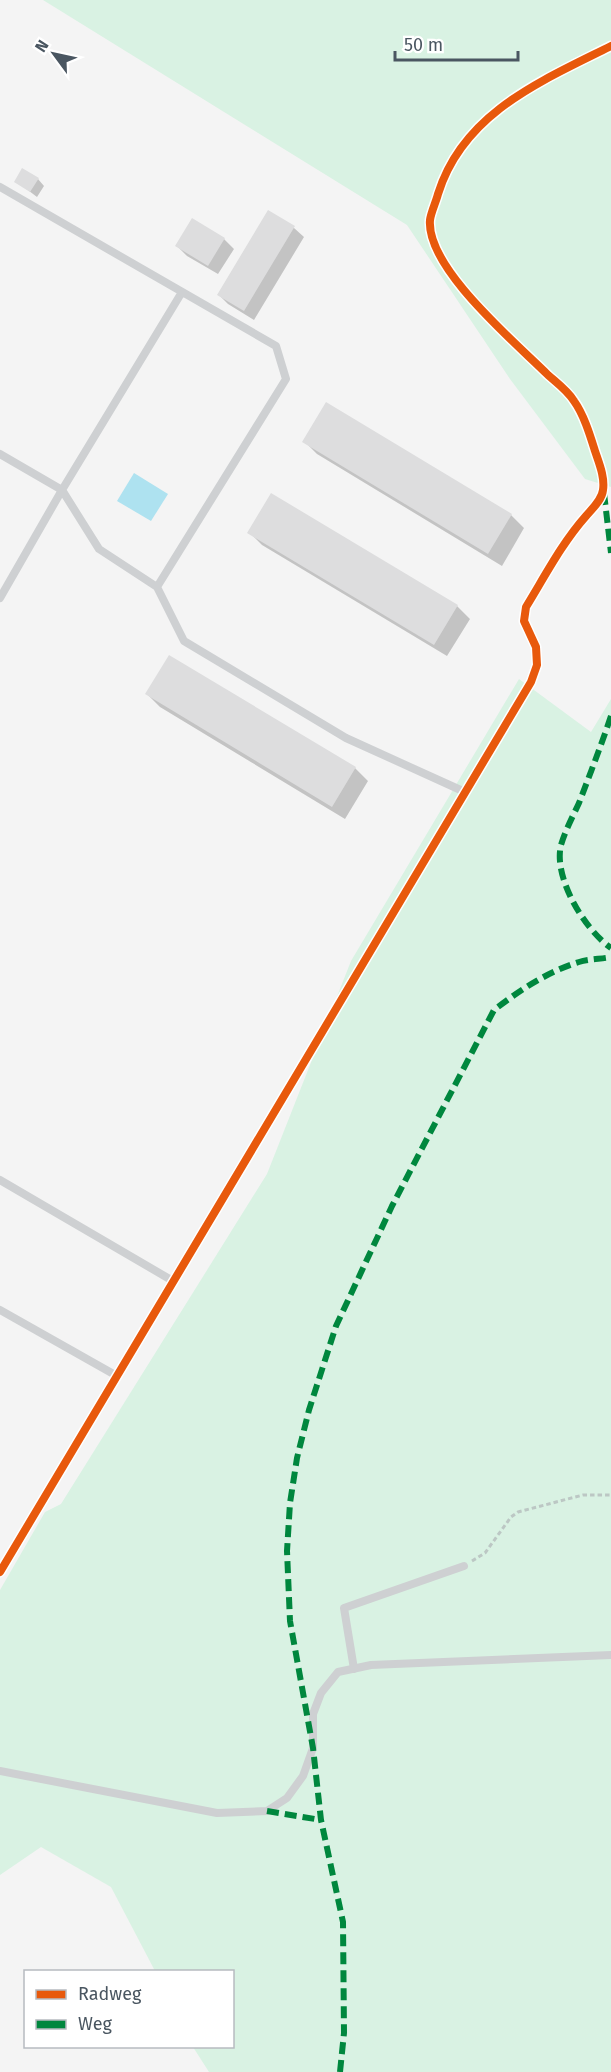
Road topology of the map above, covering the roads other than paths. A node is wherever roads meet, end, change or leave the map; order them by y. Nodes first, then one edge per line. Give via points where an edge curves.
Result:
1 (0, 187) edge
2 (182, 292) junction
3 (0, 454) edge
4 (62, 490) junction
5 (157, 587) junction
6 (0, 598) edge
7 (465, 792) dead end
8 (0, 1180) edge
9 (173, 1281) dead end
10 (0, 1310) edge
11 (117, 1376) dead end
12 (464, 1566) road end
13 (611, 1655) edge
14 (354, 1669) junction
15 (0, 1771) edge

1 - 2 lane
2 - 4 lane
2 - 5 lane via 276,346 286,379
3 - 4 lane
4 - 5 lane via 99,549
4 - 6 lane
5 - 7 lane via 184,641 346,738
8 - 9 lane
10 - 11 lane
12 - 14 lane via 344,1608
13 - 14 lane via 371,1665
14 - 15 lane via 338,1672 321,1693 313,1714 313,1748 303,1776 287,1798 267,1811 217,1813

